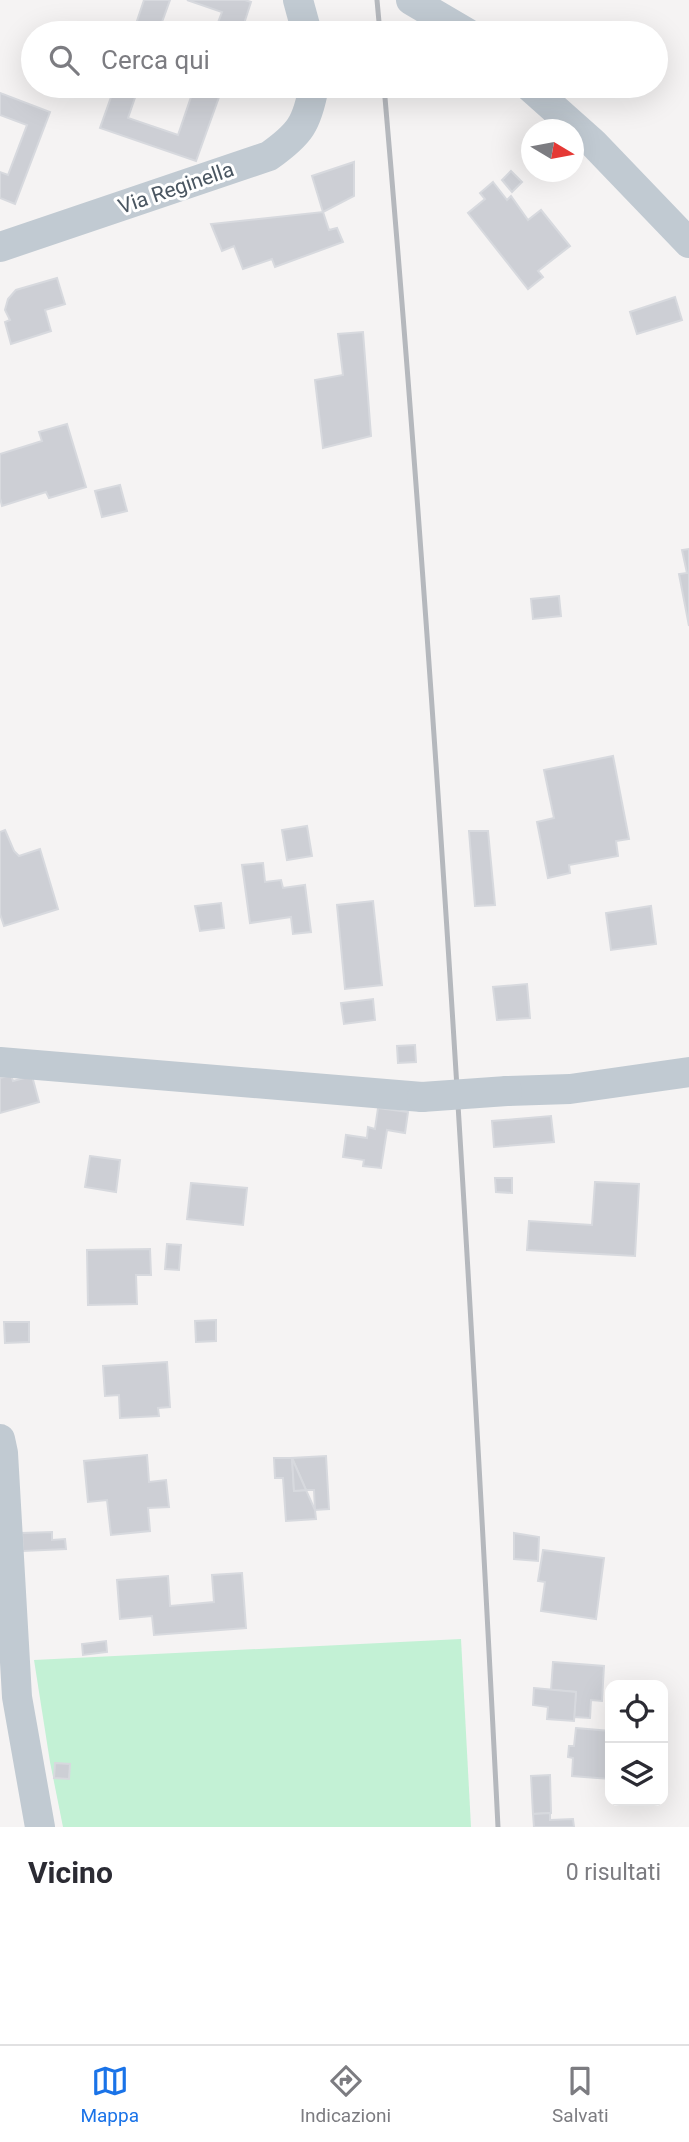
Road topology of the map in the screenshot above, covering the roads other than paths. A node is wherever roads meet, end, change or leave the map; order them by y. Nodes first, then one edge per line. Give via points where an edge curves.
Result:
1 (298, 0) edge
2 (411, 0) edge
3 (304, 21) edge
4 (447, 21) edge
5 (312, 98) edge
6 (542, 98) edge
7 (689, 243) edge
8 (0, 247) edge
9 (0, 1062) edge
10 (689, 1072) edge
11 (0, 1439) edge
12 (40, 1827) edge

1 - 3 street
2 - 4 street
5 - 8 street, Via Reginella via 309,113 292,139 269,156
6 - 7 street via 593,143
9 - 10 street, bridge via 422,1097 570,1089
11 - 12 street via 17,1697

